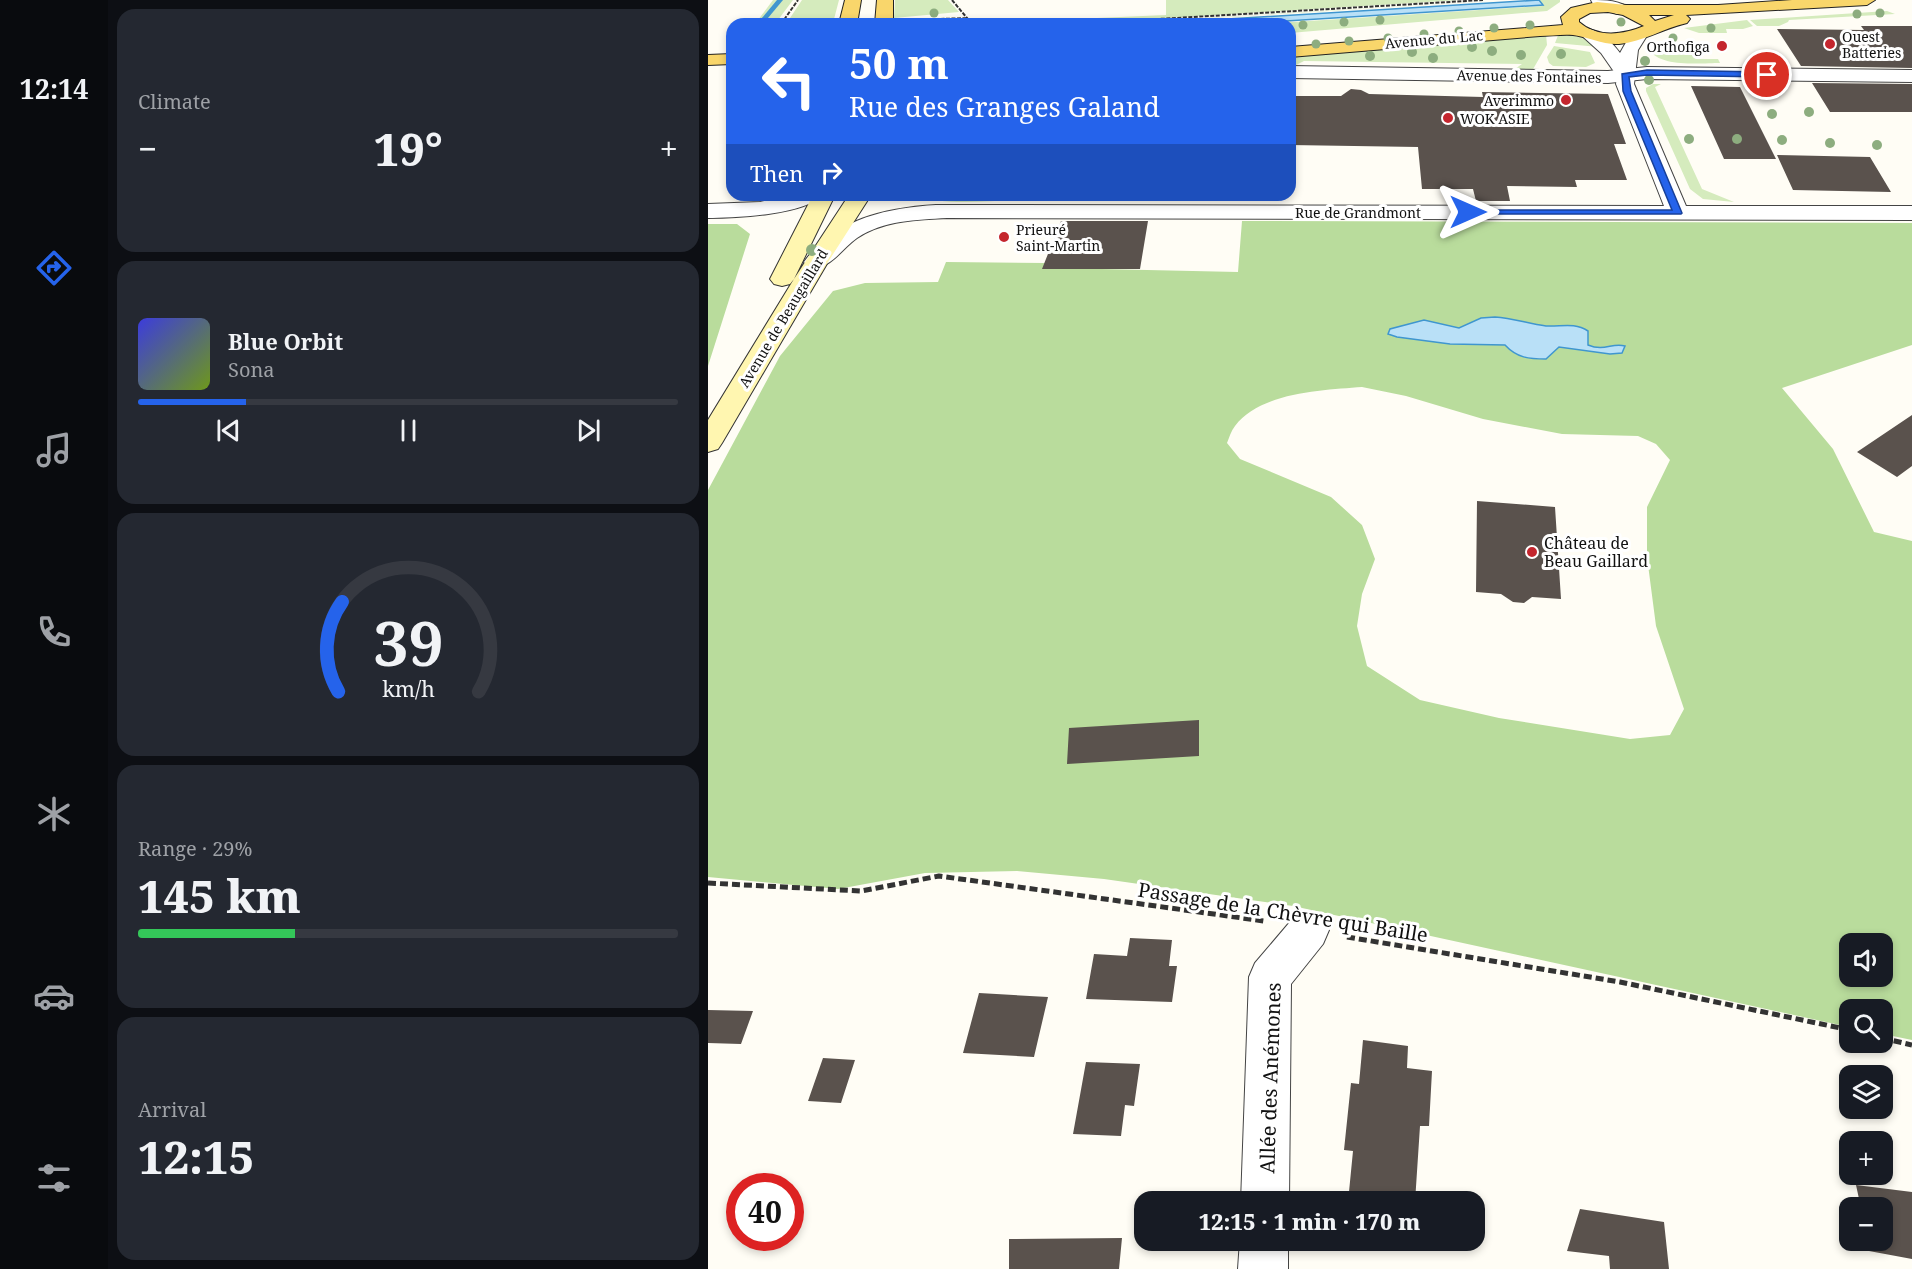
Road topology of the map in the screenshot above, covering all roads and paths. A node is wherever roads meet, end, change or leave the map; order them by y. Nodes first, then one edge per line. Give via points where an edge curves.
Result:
1 (798, 0) edge
2 (853, 0) edge
3 (885, 0) edge
4 (952, 0) edge
5 (1483, 0) edge
6 (1599, 0) edge
7 (1867, 0) edge
8 (1740, 9) junction
9 (1625, 10) junction
10 (785, 18) edge
11 (849, 18) edge
12 (884, 18) edge
13 (968, 18) edge
14 (1176, 18) edge
15 (1578, 19) edge
16 (1643, 32) junction
17 (1296, 40) edge
18 (1296, 51) edge
19 (726, 59) edge
20 (708, 60) edge
21 (1296, 72) edge
22 (708, 74) edge
23 (726, 75) edge
24 (1625, 75) junction
25 (1912, 76) edge
26 (795, 201) edge
27 (821, 201) edge
28 (856, 201) edge
29 (904, 201) edge
30 (750, 211) junction
31 (947, 211) junction
32 (708, 212) edge
33 (1678, 213) junction
34 (1912, 213) edge
35 (807, 232) junction
36 (816, 262) junction
37 (708, 427) edge
38 (708, 444) edge
39 (708, 883) edge
40 (1309, 930) junction
41 (1839, 1028) edge
42 (1893, 1041) edge
43 (1912, 1045) edge
44 (1265, 1191) edge
45 (1264, 1251) edge
46 (1263, 1269) edge

1 - 10 path
2 - 11 main road
3 - 12 main road
4 - 13 path
5 - 14 path
6 - 9 street
7 - 8 main road
8 - 9 main road
8 - 16 main road via 1665,22
9 - 15 main road via 1596,7
9 - 16 main road via 1646,20
15 - 16 main road via 1617,38
15 - 17 main road, Avenue du Lac
15 - 18 main road, Avenue du Lac via 1540,31
15 - 24 street via 1608,49
16 - 24 street via 1629,50
19 - 20 main road
21 - 24 street, Avenue des Fontaines
22 - 23 main road
24 - 25 street, Avenue des Fontaines
24 - 33 street via 1627,91
26 - 30 street
27 - 35 main road, Avenue de Beaugaillard
28 - 36 main road, Avenue de Beaugaillard
29 - 31 street, Rue de Grandmont
30 - 32 street
30 - 35 street via 790,220
31 - 33 street, Rue de Grandmont
31 - 36 street, Rue de Grandmont via 892,217 861,226
33 - 34 street, Rue de Grandmont
35 - 37 main road, Avenue de Beaugaillard via 768,305 749,353
36 - 38 main road, Avenue de Beaugaillard
39 - 40 path, Passage de la Chèvre qui Baille via 861,891 939,876
40 - 41 path, Passage de la Chèvre qui Baille via 1620,982
40 - 44 street, Allée des Anémones via 1270,977
42 - 43 path
45 - 46 street

